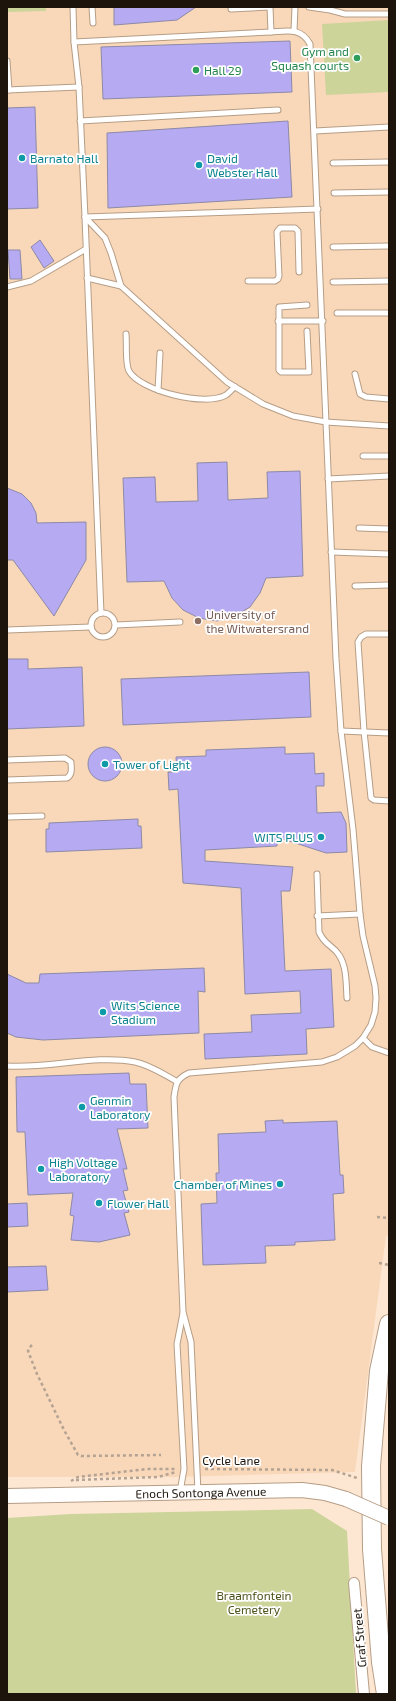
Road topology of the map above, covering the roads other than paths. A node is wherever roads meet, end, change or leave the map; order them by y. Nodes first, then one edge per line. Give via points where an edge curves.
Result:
1 (73, 7) edge
2 (92, 7) edge
3 (270, 7) edge
4 (295, 7) edge
5 (309, 7) edge
6 (364, 7) edge
7 (330, 8) edge
8 (231, 9) dead end
9 (364, 14) junction
10 (389, 14) edge
11 (93, 24) dead end
12 (294, 31) junction
13 (271, 32) junction
14 (74, 42) junction
15 (7, 61) edge
16 (79, 87) junction
17 (8, 90) edge
18 (278, 110) dead end
19 (80, 121) junction
20 (389, 127) edge
21 (315, 131) junction
22 (333, 162) dead end
23 (389, 162) edge
24 (389, 192) edge
25 (334, 193) dead end
26 (318, 209) junction
27 (85, 217) junction
28 (389, 246) edge
29 (333, 247) dead end
30 (86, 250) junction
31 (299, 272) dead end
32 (87, 278) junction
33 (248, 281) dead end
34 (389, 281) edge
35 (333, 282) dead end
36 (121, 286) junction
37 (7, 287) edge
38 (307, 305) dead end
39 (337, 313) dead end
40 (389, 313) edge
41 (278, 321) junction
42 (322, 321) junction
43 (307, 331) dead end
44 (126, 334) dead end
45 (160, 352) dead end
46 (355, 374) dead end
47 (235, 387) junction
48 (158, 390) junction
49 (389, 399) edge
50 (326, 422) junction
51 (389, 426) edge
52 (363, 456) dead end
53 (389, 456) edge
54 (389, 476) edge
55 (328, 479) junction
56 (359, 528) dead end
57 (389, 529) edge
58 (331, 552) junction
59 (389, 554) edge
60 (389, 585) edge
61 (355, 586) dead end
62 (101, 613) junction
63 (180, 622) dead end
64 (116, 625) junction
65 (91, 627) junction
66 (7, 630) edge
67 (389, 634) edge
68 (341, 731) junction
69 (364, 732) junction
70 (389, 733) edge
71 (7, 760) edge
72 (7, 780) edge
73 (389, 801) edge
74 (42, 816) dead end
75 (7, 817) edge
76 (316, 874) dead end
77 (360, 914) junction
78 (317, 916) junction
79 (348, 998) dead end
80 (362, 1038) junction
81 (389, 1053) edge
82 (7, 1066) edge
83 (176, 1081) junction
84 (183, 1312) junction
85 (389, 1324) edge
86 (180, 1493) junction
87 (198, 1493) junction
88 (7, 1496) edge
89 (389, 1518) edge
90 (354, 1583) dead end
91 (377, 1598) junction
92 (389, 1662) edge
93 (364, 1694) edge
94 (386, 1694) edge

1 - 14 lane
2 - 11 lane
3 - 8 lane
3 - 13 lane
4 - 12 lane
5 - 7 lane
6 - 9 lane
7 - 9 lane via 346,14
9 - 10 lane
12 - 13 lane
12 - 21 lane via 303,34 310,44
13 - 14 lane
14 - 16 lane
15 - 17 lane
16 - 17 lane
16 - 19 lane
18 - 19 lane
19 - 27 lane
20 - 21 lane
21 - 26 lane
22 - 23 lane
24 - 25 lane
26 - 27 lane
26 - 42 lane
27 - 30 lane
27 - 36 lane via 105,238
28 - 29 lane
30 - 32 lane
30 - 37 lane via 31,281
31 - 33 lane via 297,229 280,228 277,232 278,279
32 - 36 lane
32 - 62 lane
34 - 35 lane
36 - 47 lane
38 - 41 lane via 279,307
39 - 40 lane
41 - 42 lane
41 - 43 lane via 281,372 309,372
42 - 50 lane
44 - 48 lane via 128,369 134,378
45 - 48 lane
46 - 49 lane via 360,394
47 - 48 lane via 226,396 194,400
47 - 50 lane via 263,404 292,416
50 - 51 lane
50 - 55 lane
52 - 53 lane
54 - 55 lane
55 - 58 lane
56 - 57 lane
58 - 59 lane
58 - 68 lane
60 - 61 lane
62 - 64 lane via 109,614
62 - 65 lane via 94,616 90,623
63 - 64 lane
64 - 65 lane via 112,634 105,638 97,636
65 - 66 lane
67 - 69 lane via 366,634 360,637 358,642
68 - 69 lane
68 - 77 lane
69 - 70 lane
69 - 73 lane via 371,798
71 - 72 lane via 64,758 71,762 71,772 67,778
74 - 75 lane
76 - 78 lane
77 - 78 lane
77 - 80 lane via 376,998 372,1025
78 - 79 lane via 322,940 339,954 343,962
80 - 81 lane via 372,1047
80 - 83 lane via 355,1046 322,1062 188,1073
82 - 83 lane via 115,1060 146,1065
83 - 84 lane
84 - 86 lane via 177,1344 184,1469
84 - 87 lane via 191,1342
85 - 91 highway via 379,1371 371,1466 372,1548
86 - 87 main road, Enoch Sontonga Avenue
86 - 88 main road, Enoch Sontonga Avenue
87 - 89 main road, Enoch Sontonga Avenue, bridge via 302,1490 325,1493 346,1499
90 - 93 street, Graf Street
91 - 92 highway
91 - 94 highway

